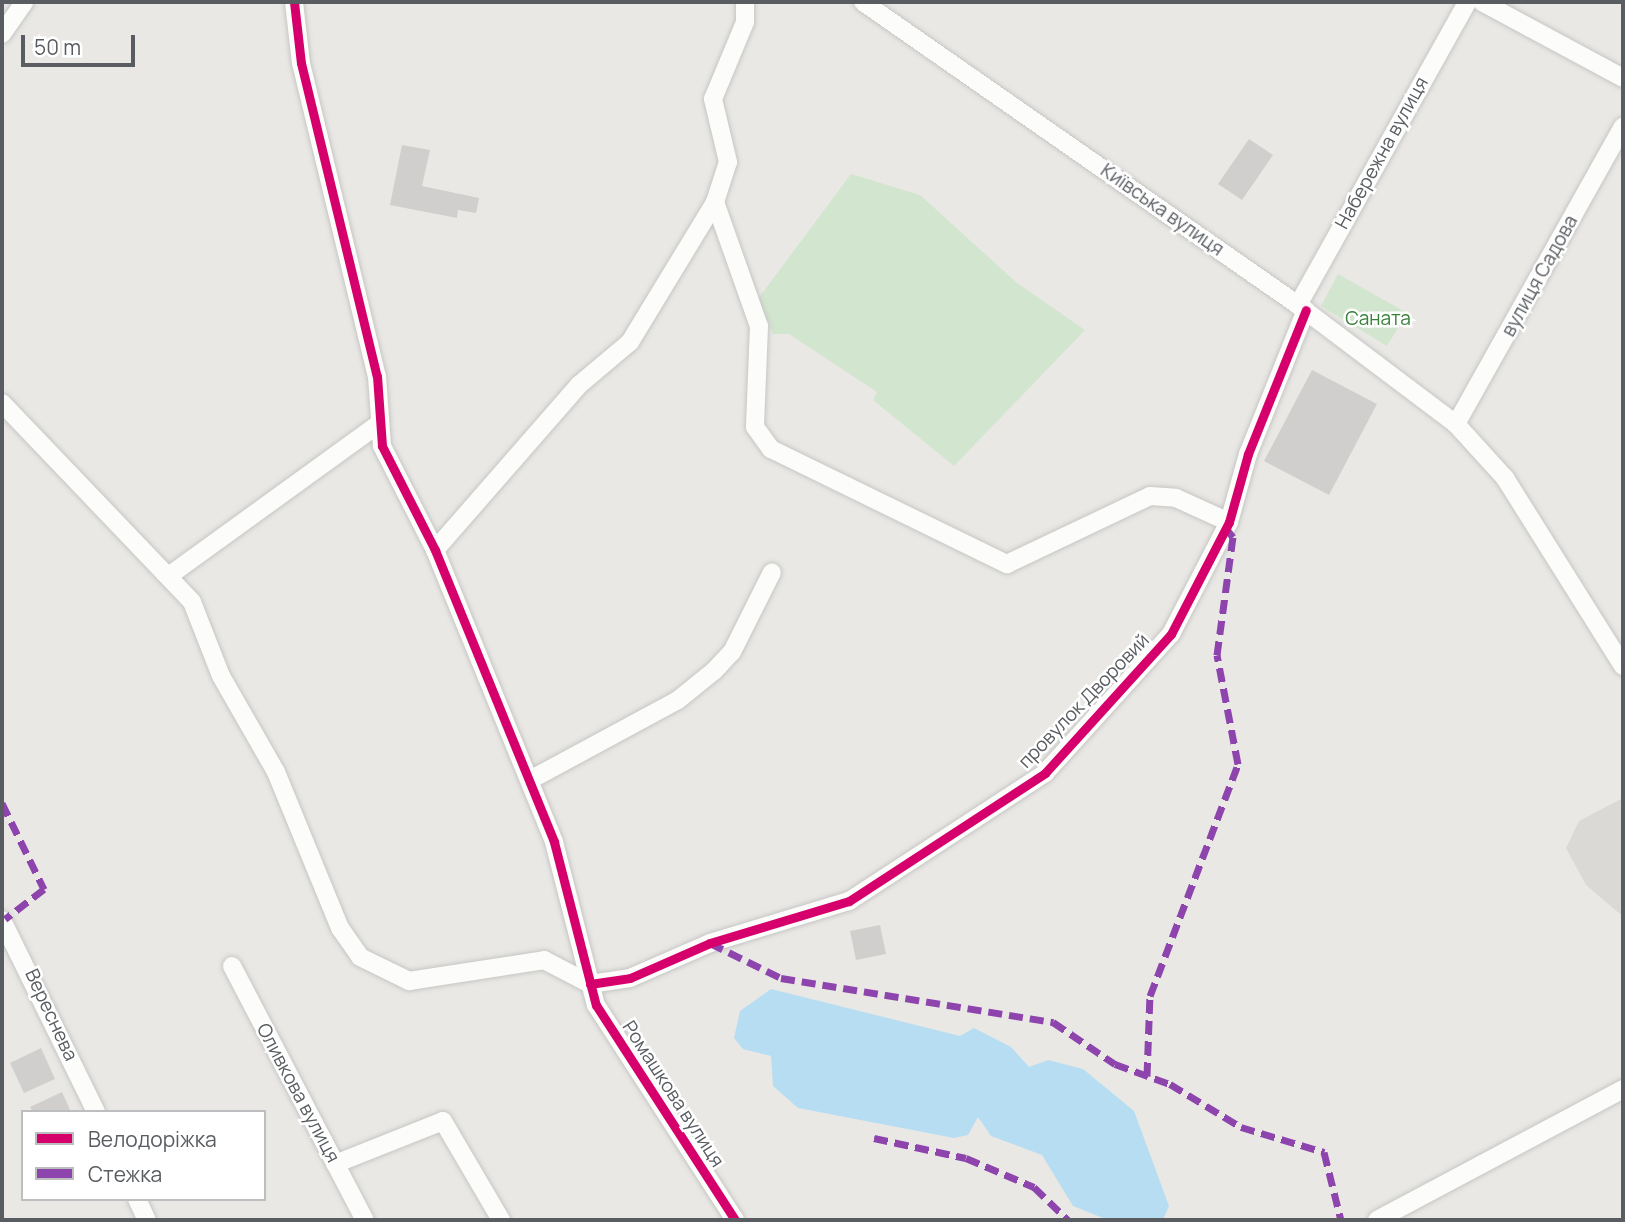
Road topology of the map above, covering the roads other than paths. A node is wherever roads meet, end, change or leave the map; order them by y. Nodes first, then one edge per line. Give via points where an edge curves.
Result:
1 (24, 2) edge
2 (294, 2) edge
3 (745, 2) edge
4 (863, 2) edge
5 (1466, 2) edge
6 (1482, 2) edge
7 (2, 34) edge
8 (1623, 78) edge
9 (1623, 127) edge
10 (715, 202) junction
11 (1302, 308) junction
12 (2, 403) edge
13 (380, 423) junction
14 (1456, 425) junction
15 (1229, 522) junction
16 (435, 550) junction
17 (772, 572) dead end
18 (170, 575) junction
19 (1623, 666) edge
20 (530, 780) junction
21 (3, 920) edge
22 (232, 966) dead end
23 (590, 984) junction
24 (1623, 1089) edge
25 (95, 1110) edge
26 (335, 1164) junction
27 (138, 1201) edge
28 (147, 1220) edge
29 (365, 1220) edge
30 (501, 1220) edge
31 (735, 1220) edge
32 (1377, 1220) edge

1 - 7 street
2 - 13 street, Ромашкова вулиця via 319,145 377,376
3 - 10 street via 745,22 713,99 729,162
4 - 11 street, Київська вулиця
5 - 11 street, Набережна вулиця
6 - 8 street
9 - 14 street, вулиця Садова
10 - 15 street via 759,326 755,427 771,449 1007,564 1150,496 1176,498
10 - 16 street via 630,342 580,384
11 - 14 street, Київська вулиця
11 - 15 street, провулок Дворовий via 1248,454
12 - 18 street via 63,473
13 - 16 street, Ромашкова вулиця via 392,472
13 - 18 street
14 - 19 street, Київська вулиця via 1534,519
15 - 23 street, провулок Дворовий via 1171,634 1045,773 849,901 710,943 630,978
16 - 20 street, Ромашкова вулиця
17 - 20 street via 732,652 714,671 678,700
18 - 23 street via 192,602 221,676 275,772 340,928 360,957 409,981 544,960
20 - 23 street, Ромашкова вулиця via 554,842
21 - 25 street, Вереснева
22 - 26 street, Оливкова вулиця
23 - 31 street, Ромашкова вулиця via 634,1069
24 - 32 street
26 - 29 street, Оливкова вулиця
26 - 30 street via 443,1121
27 - 28 street

